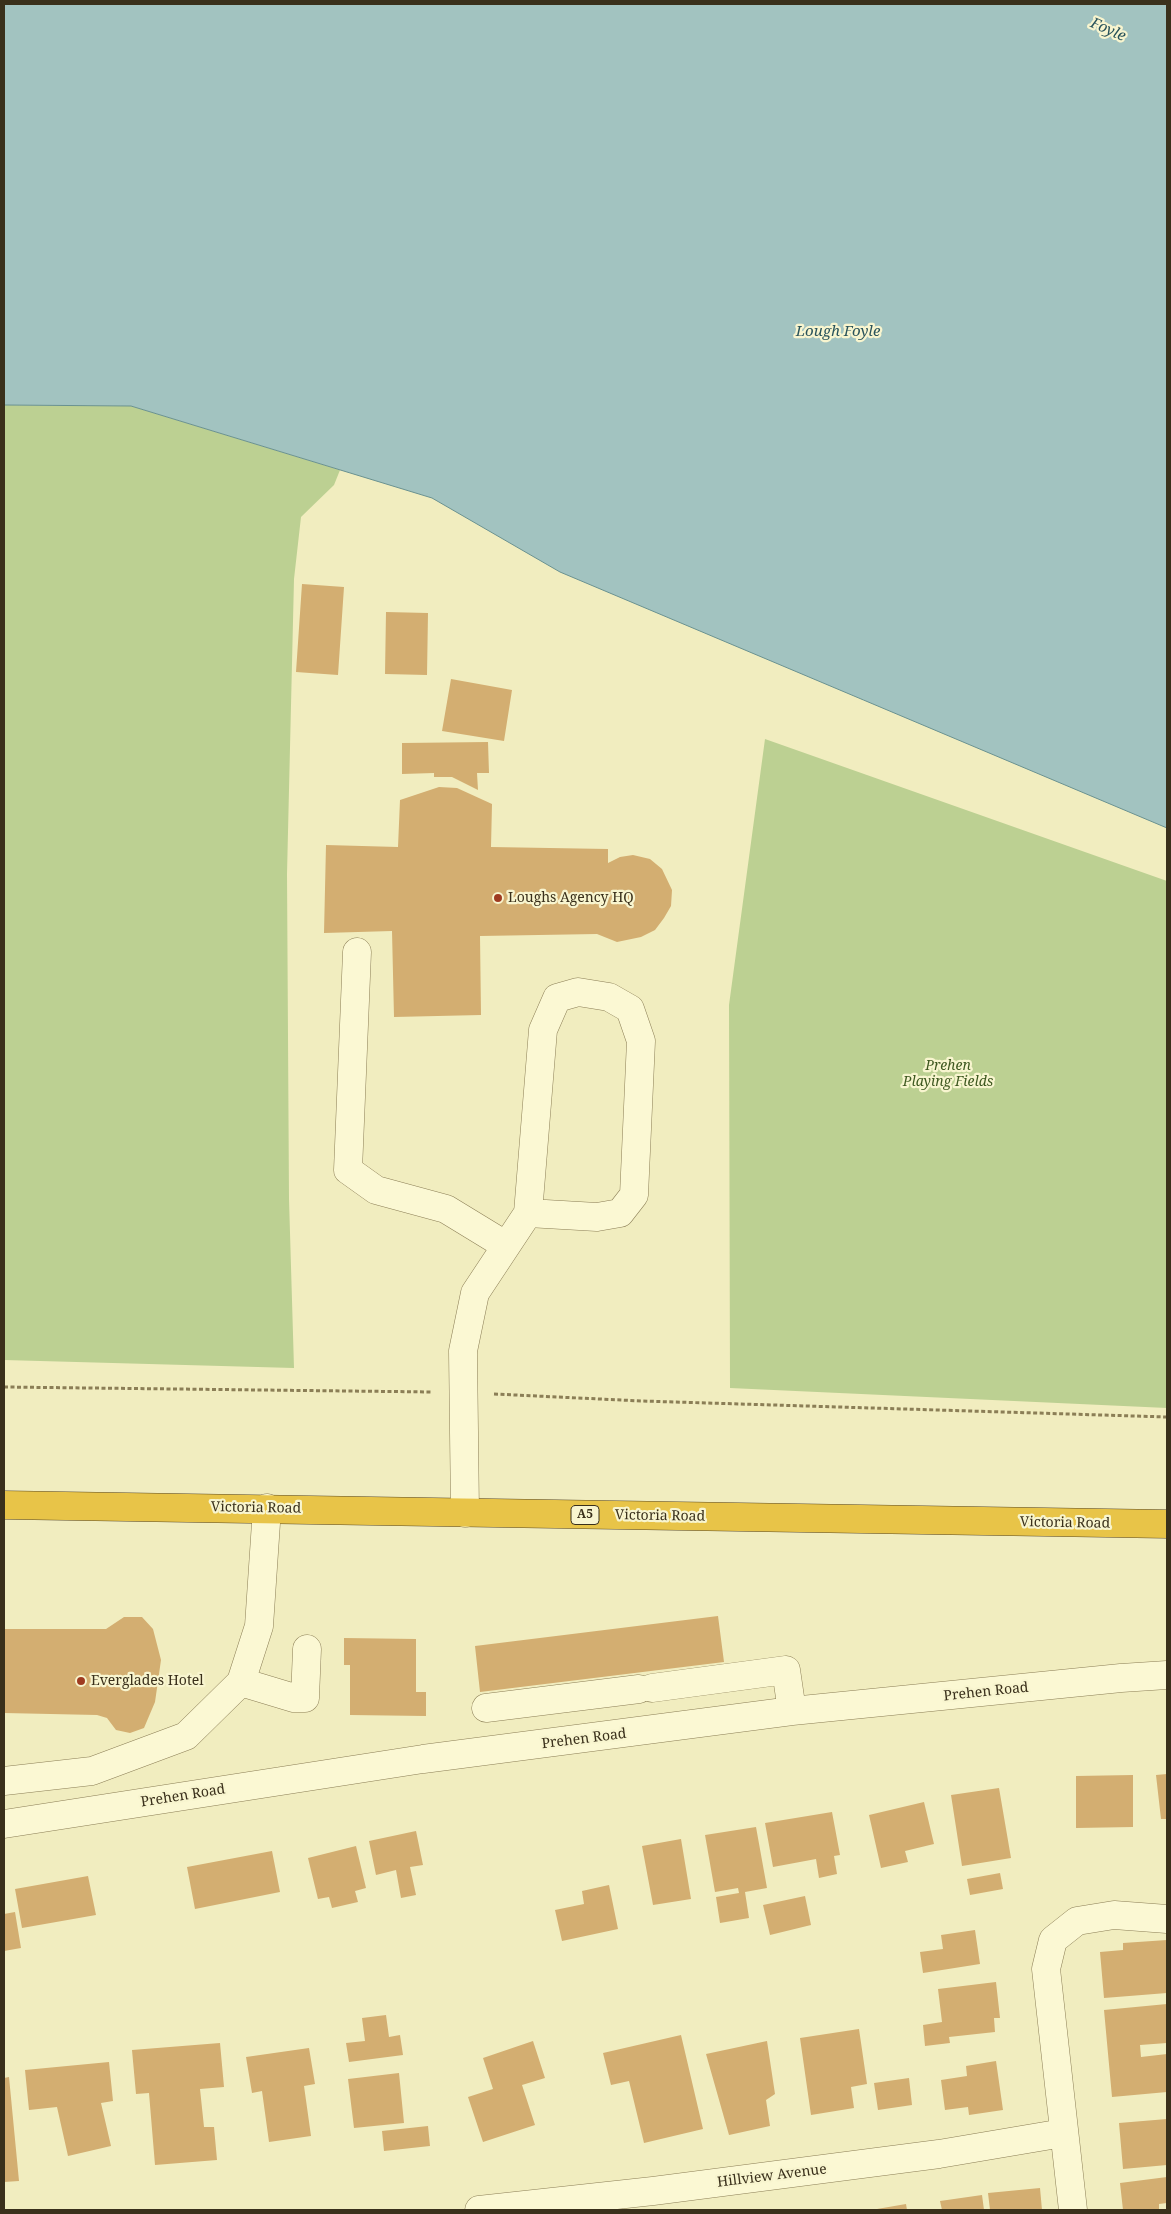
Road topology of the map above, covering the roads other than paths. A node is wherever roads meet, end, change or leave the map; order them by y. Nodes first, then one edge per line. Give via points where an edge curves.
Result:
1 (357, 952) dead end
2 (528, 1213) junction
3 (505, 1245) junction
4 (4, 1505) edge
5 (267, 1508) junction
6 (464, 1513) junction
7 (1167, 1524) edge
8 (307, 1649) dead end
9 (1167, 1675) edge
10 (240, 1682) junction
11 (697, 1682) junction
12 (612, 1693) junction
13 (516, 1705) junction
14 (486, 1708) dead end
15 (792, 1712) junction
16 (701, 1724) junction
17 (617, 1734) junction
18 (522, 1747) junction
19 (4, 1781) edge
20 (4, 1824) edge
21 (1167, 1919) edge
22 (1063, 2133) junction
23 (479, 2210) edge
24 (1072, 2210) edge

1 - 3 street via 348,1170 376,1190 446,1208
2 - 2 street via 543,1030 557,998 578,992 609,997 630,1009 641,1041 634,1195 620,1213 598,1217
2 - 3 street
3 - 6 street via 475,1293 463,1351
4 - 5 highway, Victoria Road / A5
5 - 6 highway, Victoria Road / A5
5 - 10 street via 259,1626
6 - 7 highway, Victoria Road / A5
8 - 10 street via 305,1698 294,1698
9 - 15 street, Prehen Road
10 - 19 street via 186,1736 92,1771
11 - 12 street
11 - 15 street via 786,1670
11 - 16 street
12 - 13 street
12 - 17 street
13 - 14 street
13 - 18 street
15 - 16 street, Prehen Road
16 - 17 street, Prehen Road
17 - 18 street, Prehen Road
18 - 20 street, Prehen Road
21 - 22 street via 1114,1915 1077,1921 1053,1940 1046,1970
22 - 23 street, Hillview Avenue via 939,2154 653,2192
22 - 24 street

